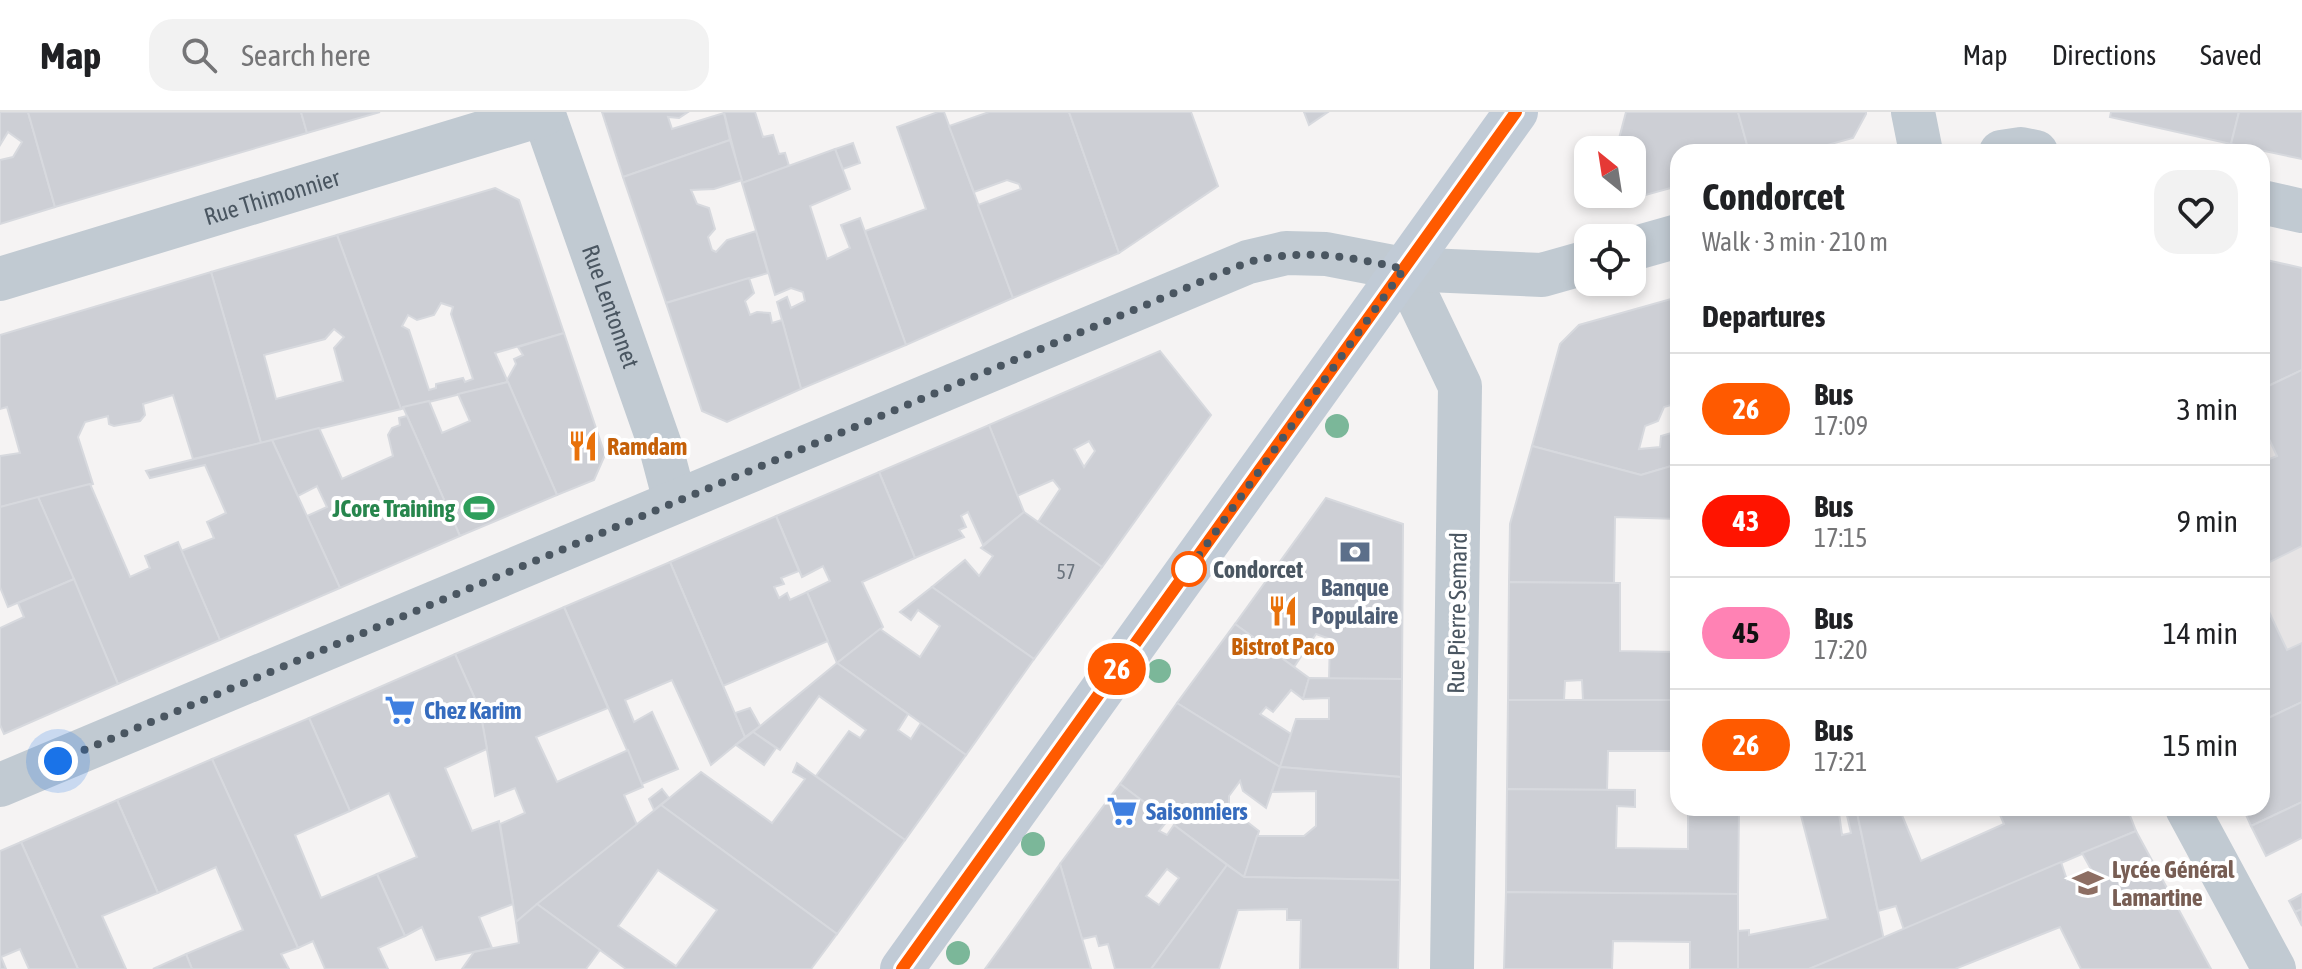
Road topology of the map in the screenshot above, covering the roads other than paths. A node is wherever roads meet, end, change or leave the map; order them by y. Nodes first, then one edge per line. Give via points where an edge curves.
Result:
1 (1516, 112) edge
2 (1913, 112) edge
3 (543, 113) edge
4 (1919, 144) edge
5 (2270, 204) edge
6 (2302, 211) edge
7 (1670, 238) edge
8 (1646, 245) edge
9 (1574, 266) edge
10 (1404, 269) junction
11 (0, 279) edge
12 (675, 501) junction
13 (0, 785) edge
14 (2191, 816) edge
15 (902, 969) edge
16 (1452, 969) edge
17 (2274, 969) edge

1 - 10 main road
2 - 4 street
3 - 11 street, Rue Thimonnier
3 - 12 street, Rue Lentonnet
5 - 6 street
7 - 8 street
9 - 10 street via 1542,275
10 - 12 street via 1326,254 1286,253 1248,262
10 - 15 main road
10 - 16 street, Rue Pierre Semard via 1460,386
12 - 13 street
14 - 17 street

